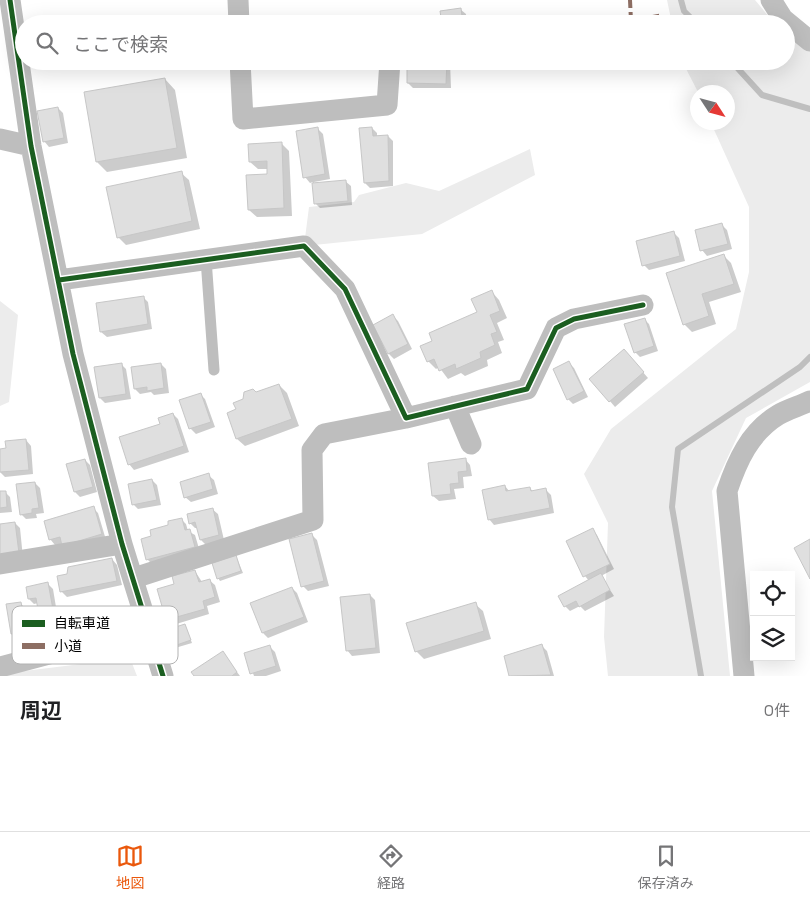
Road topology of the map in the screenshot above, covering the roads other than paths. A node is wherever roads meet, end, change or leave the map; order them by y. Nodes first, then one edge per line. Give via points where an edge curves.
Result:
1 (10, 0) edge
2 (238, 0) edge
3 (771, 0) edge
4 (239, 15) edge
5 (780, 15) edge
6 (795, 28) edge
7 (15, 36) edge
8 (810, 40) edge
9 (20, 70) edge
10 (240, 70) edge
11 (389, 70) edge
12 (0, 139) edge
13 (30, 146) junction
14 (206, 259) junction
15 (59, 280) junction
16 (643, 305) dead end
17 (214, 370) dead end
18 (810, 401) edge
19 (455, 406) junction
20 (406, 418) junction
21 (471, 444) dead end
22 (122, 544) junction
23 (0, 564) edge
24 (134, 578) junction
25 (141, 606) edge
26 (159, 664) edge
27 (163, 676) edge
28 (744, 676) edge

1 - 7 street
2 - 4 street
3 - 5 street
6 - 8 street
9 - 13 street
10 - 11 street via 242,119 387,106
12 - 13 street
13 - 15 street
14 - 15 street
14 - 17 lane
14 - 20 street via 304,246 345,289
15 - 22 street via 72,354
16 - 19 street via 574,319 556,328 527,388
18 - 28 street via 778,415 755,435 737,462 727,490
19 - 20 street
19 - 21 street
20 - 24 street via 324,434 312,450 313,520
22 - 23 street
22 - 24 street
24 - 25 street
26 - 27 street

